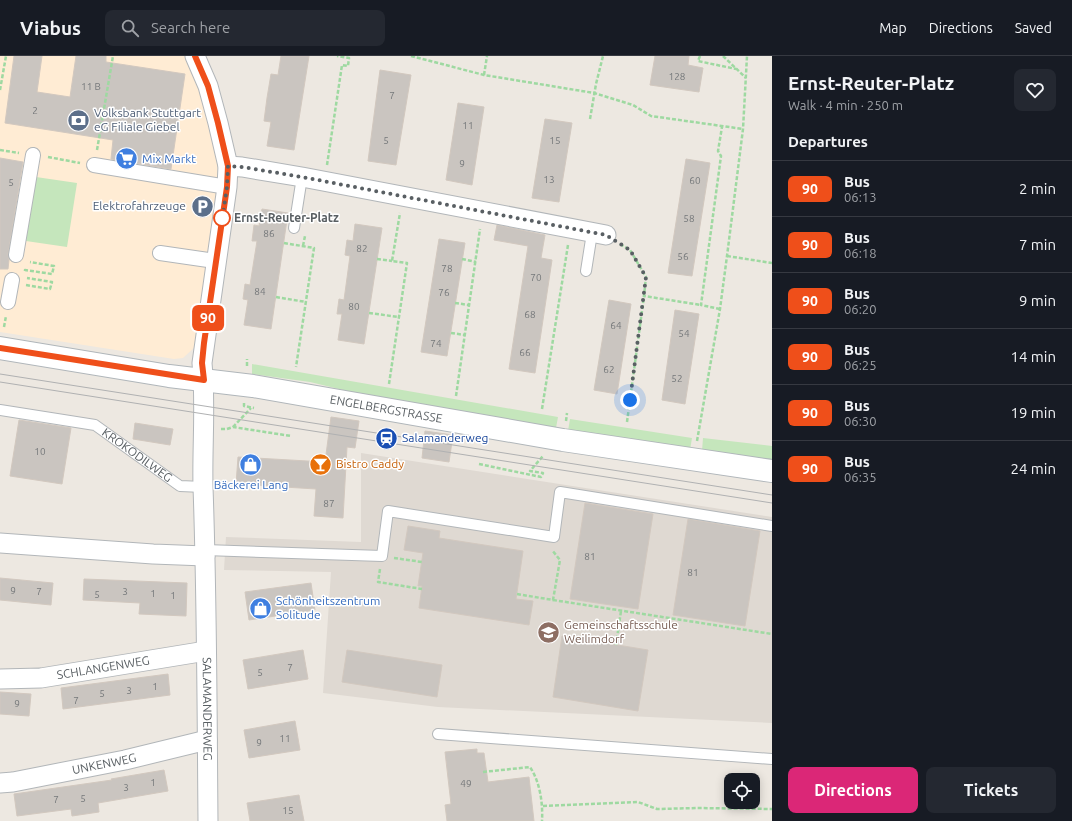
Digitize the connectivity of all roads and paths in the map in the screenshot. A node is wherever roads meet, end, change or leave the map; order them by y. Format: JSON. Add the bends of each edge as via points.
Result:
{"nodes":[{"id":1,"x":6,"y":56,"type":"edge"},
{"id":2,"x":113,"y":56,"type":"edge"},
{"id":3,"x":195,"y":56,"type":"edge"},
{"id":4,"x":337,"y":56,"type":"edge"},
{"id":5,"x":411,"y":56,"type":"edge"},
{"id":6,"x":487,"y":56,"type":"edge"},
{"id":7,"x":603,"y":56,"type":"edge"},
{"id":8,"x":700,"y":56,"type":"edge"},
{"id":9,"x":723,"y":56,"type":"edge"},
{"id":10,"x":747,"y":56,"type":"edge"},
{"id":11,"x":736,"y":69,"type":"junction"},
{"id":12,"x":484,"y":75,"type":"junction"},
{"id":13,"x":746,"y":78,"type":"junction"},
{"id":14,"x":0,"y":90,"type":"edge"},
{"id":15,"x":594,"y":93,"type":"junction"},
{"id":16,"x":590,"y":119,"type":"dead end"},
{"id":17,"x":722,"y":127,"type":"junction"},
{"id":18,"x":743,"y":129,"type":"junction"},
{"id":19,"x":33,"y":155,"type":"joint"},
{"id":20,"x":94,"y":165,"type":"junction"},
{"id":21,"x":228,"y":166,"type":"junction"},
{"id":22,"x":302,"y":177,"type":"junction"},
{"id":23,"x":324,"y":182,"type":"junction"},
{"id":24,"x":227,"y":187,"type":"junction"},
{"id":25,"x":294,"y":228,"type":"dead end"},
{"id":26,"x":397,"y":229,"type":"dead end"},
{"id":27,"x":570,"y":229,"type":"junction"},
{"id":28,"x":599,"y":234,"type":"junction"},
{"id":29,"x":284,"y":243,"type":"dead end"},
{"id":30,"x":478,"y":244,"type":"dead end"},
{"id":31,"x":160,"y":253,"type":"dead end"},
{"id":32,"x":727,"y":256,"type":"junction"},
{"id":33,"x":21,"y":258,"type":"joint"},
{"id":34,"x":377,"y":259,"type":"dead end"},
{"id":35,"x":462,"y":259,"type":"dead end"},
{"id":36,"x":392,"y":260,"type":"junction"},
{"id":37,"x":216,"y":261,"type":"junction"},
{"id":38,"x":476,"y":262,"type":"junction"},
{"id":39,"x":772,"y":263,"type":"edge"},
{"id":40,"x":586,"y":271,"type":"dead end"},
{"id":41,"x":12,"y":282,"type":"joint"},
{"id":42,"x":644,"y":296,"type":"junction"},
{"id":43,"x":276,"y":297,"type":"dead end"},
{"id":44,"x":8,"y":302,"type":"dead end"},
{"id":45,"x":306,"y":302,"type":"junction"},
{"id":46,"x":455,"y":303,"type":"dead end"},
{"id":47,"x":469,"y":305,"type":"junction"},
{"id":48,"x":701,"y":305,"type":"junction"},
{"id":49,"x":720,"y":309,"type":"junction"},
{"id":50,"x":369,"y":312,"type":"dead end"},
{"id":51,"x":399,"y":317,"type":"junction"},
{"id":52,"x":451,"y":333,"type":"dead end"},
{"id":53,"x":465,"y":335,"type":"junction"},
{"id":54,"x":0,"y":348,"type":"edge"},
{"id":55,"x":296,"y":366,"type":"dead end"},
{"id":56,"x":204,"y":380,"type":"junction"},
{"id":57,"x":389,"y":384,"type":"dead end"},
{"id":58,"x":456,"y":396,"type":"dead end"},
{"id":59,"x":251,"y":407,"type":"dead end"},
{"id":60,"x":542,"y":409,"type":"dead end"},
{"id":61,"x":0,"y":410,"type":"edge"},
{"id":62,"x":627,"y":422,"type":"dead end"},
{"id":63,"x":203,"y":427,"type":"junction"},
{"id":64,"x":233,"y":427,"type":"junction"},
{"id":65,"x":292,"y":436,"type":"dead end"},
{"id":66,"x":538,"y":453,"type":"dead end"},
{"id":67,"x":694,"y":459,"type":"junction"},
{"id":68,"x":479,"y":464,"type":"dead end"},
{"id":69,"x":772,"y":471,"type":"edge"},
{"id":70,"x":203,"y":487,"type":"junction"},
{"id":71,"x":772,"y":526,"type":"edge"},
{"id":72,"x":554,"y":537,"type":"junction"},
{"id":73,"x":0,"y":543,"type":"edge"},
{"id":74,"x":205,"y":553,"type":"junction"},
{"id":75,"x":379,"y":575,"type":"dead end"},
{"id":76,"x":422,"y":589,"type":"dead end"},
{"id":77,"x":517,"y":594,"type":"dead end"},
{"id":78,"x":553,"y":600,"type":"junction"},
{"id":79,"x":621,"y":611,"type":"junction"},
{"id":80,"x":772,"y":634,"type":"edge"},
{"id":81,"x":616,"y":645,"type":"dead end"},
{"id":82,"x":206,"y":651,"type":"junction"},
{"id":83,"x":0,"y":678,"type":"edge"},
{"id":84,"x":438,"y":734,"type":"dead end"},
{"id":85,"x":207,"y":740,"type":"junction"},
{"id":86,"x":772,"y":759,"type":"edge"},
{"id":87,"x":483,"y":772,"type":"dead end"},
{"id":88,"x":0,"y":782,"type":"edge"},
{"id":89,"x":543,"y":806,"type":"junction"},
{"id":90,"x":772,"y":809,"type":"edge"},
{"id":91,"x":208,"y":821,"type":"edge"},
{"id":92,"x":542,"y":821,"type":"edge"}],
"edges":[{"from":1,"to":14,"type":"path"},
{"from":2,"to":20,"type":"path"},
{"from":3,"to":21,"type":"street","name":"SALAMANDERWEG","via":[[208,86]]},
{"from":4,"to":23,"type":"path","via":[[349,58],[348,66],[342,66]]},
{"from":5,"to":12,"type":"path"},
{"from":6,"to":12,"type":"path"},
{"from":7,"to":15,"type":"path"},
{"from":8,"to":11,"type":"path","via":[[698,62]]},
{"from":9,"to":11,"type":"path"},
{"from":10,"to":13,"type":"path"},
{"from":11,"to":13,"type":"path"},
{"from":12,"to":15,"type":"path"},
{"from":13,"to":18,"type":"path"},
{"from":15,"to":16,"type":"path"},
{"from":15,"to":17,"type":"path","via":[[634,105],[651,116]]},
{"from":17,"to":18,"type":"path"},
{"from":17,"to":48,"type":"path","via":[[718,151],[721,156]]},
{"from":18,"to":32,"type":"path"},
{"from":19,"to":20,"type":"path"},
{"from":19,"to":33,"type":"street"},
{"from":20,"to":24,"type":"street"},
{"from":21,"to":22,"type":"street"},
{"from":21,"to":24,"type":"street","name":"SALAMANDERWEG"},
{"from":22,"to":23,"type":"street"},
{"from":22,"to":25,"type":"lane"},
{"from":23,"to":27,"type":"street"},
{"from":24,"to":37,"type":"street","name":"SALAMANDERWEG"},
{"from":26,"to":36,"type":"path"},
{"from":27,"to":28,"type":"street"},
{"from":27,"to":60,"type":"path"},
{"from":28,"to":40,"type":"lane"},
{"from":28,"to":42,"type":"path","via":[[630,250],[646,277]]},
{"from":29,"to":45,"type":"path","via":[[314,248]]},
{"from":30,"to":38,"type":"path"},
{"from":31,"to":37,"type":"street"},
{"from":32,"to":39,"type":"path"},
{"from":32,"to":49,"type":"path"},
{"from":33,"to":41,"type":"path","via":[[54,266],[52,274],[25,270],[24,277],[52,282],[50,289]]},
{"from":34,"to":36,"type":"path"},
{"from":35,"to":38,"type":"path"},
{"from":36,"to":51,"type":"path","via":[[407,263]]},
{"from":37,"to":56,"type":"street","name":"SALAMANDERWEG","via":[[202,363]]},
{"from":38,"to":47,"type":"path"},
{"from":41,"to":44,"type":"street"},
{"from":42,"to":48,"type":"path"},
{"from":42,"to":62,"type":"path"},
{"from":43,"to":45,"type":"path"},
{"from":45,"to":55,"type":"path"},
{"from":46,"to":47,"type":"path"},
{"from":47,"to":53,"type":"path"},
{"from":48,"to":49,"type":"path"},
{"from":49,"to":67,"type":"path"},
{"from":50,"to":51,"type":"path"},
{"from":51,"to":57,"type":"path"},
{"from":52,"to":53,"type":"path"},
{"from":53,"to":58,"type":"path"},
{"from":54,"to":56,"type":"main road","name":"ENGELBERGSTRASSE"},
{"from":56,"to":63,"type":"street","name":"SALAMANDERWEG"},
{"from":56,"to":67,"type":"main road","name":"ENGELBERGSTRASSE","via":[[253,386],[563,440]]},
{"from":59,"to":64,"type":"path"},
{"from":61,"to":70,"type":"lane","name":"KROKODILWEG","via":[[95,425],[180,486]]},
{"from":63,"to":64,"type":"path"},
{"from":63,"to":70,"type":"street","name":"SALAMANDERWEG"},
{"from":64,"to":65,"type":"path"},
{"from":66,"to":68,"type":"path","via":[[546,454],[530,471],[542,473],[541,477]]},
{"from":67,"to":69,"type":"main road","name":"ENGELBERGSTRASSE"},
{"from":70,"to":74,"type":"street","name":"SALAMANDERWEG"},
{"from":71,"to":72,"type":"lane","via":[[560,492]]},
{"from":72,"to":74,"type":"lane","via":[[388,511],[382,556]]},
{"from":72,"to":78,"type":"path","via":[[552,550],[560,560]]},
{"from":73,"to":74,"type":"street","via":[[153,554]]},
{"from":74,"to":82,"type":"street","name":"SALAMANDERWEG"},
{"from":75,"to":76,"type":"path","via":[[378,582]]},
{"from":77,"to":78,"type":"path"},
{"from":78,"to":79,"type":"path"},
{"from":79,"to":80,"type":"path"},
{"from":79,"to":81,"type":"path"},
{"from":82,"to":83,"type":"street","name":"SCHLANGENWEG","via":[[41,678]]},
{"from":82,"to":85,"type":"street","name":"SALAMANDERWEG"},
{"from":84,"to":86,"type":"lane"},
{"from":85,"to":88,"type":"street","name":"UNKENWEG","via":[[110,763],[14,782]]},
{"from":85,"to":91,"type":"street","name":"SALAMANDERWEG"},
{"from":87,"to":89,"type":"path","via":[[530,768],[536,776]]},
{"from":89,"to":90,"type":"path","via":[[638,802],[657,809]]},
{"from":89,"to":92,"type":"path"}]}
